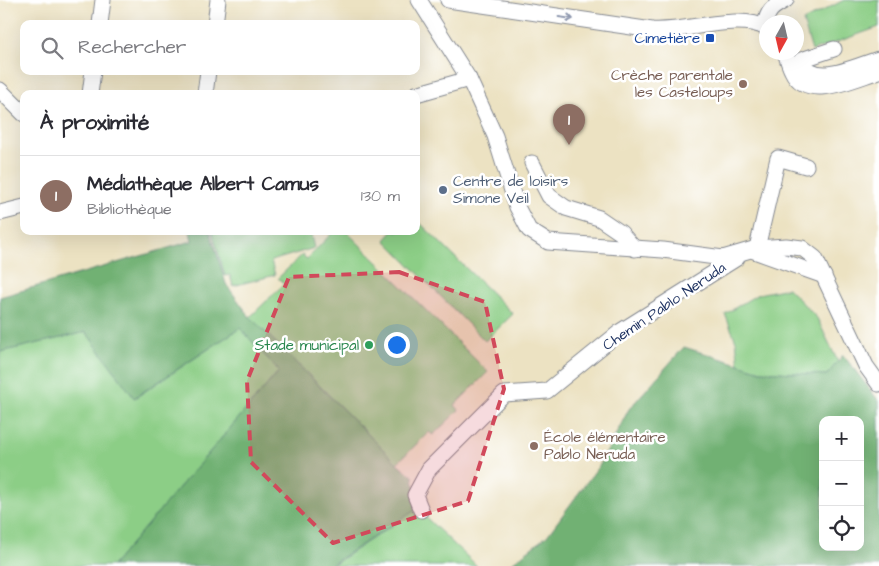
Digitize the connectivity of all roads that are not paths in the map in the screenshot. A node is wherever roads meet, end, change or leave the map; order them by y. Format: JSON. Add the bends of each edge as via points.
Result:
{"nodes":[{"id":1,"x":103,"y":0,"type":"edge"},
{"id":2,"x":218,"y":0,"type":"edge"},
{"id":3,"x":419,"y":0,"type":"edge"},
{"id":4,"x":448,"y":0,"type":"edge"},
{"id":5,"x":786,"y":0,"type":"edge"},
{"id":6,"x":484,"y":2,"type":"edge"},
{"id":7,"x":767,"y":15,"type":"edge"},
{"id":8,"x":100,"y":20,"type":"edge"},
{"id":9,"x":216,"y":20,"type":"edge"},
{"id":10,"x":759,"y":26,"type":"edge"},
{"id":11,"x":834,"y":49,"type":"dead end"},
{"id":12,"x":879,"y":58,"type":"edge"},
{"id":13,"x":789,"y":60,"type":"edge"},
{"id":14,"x":879,"y":70,"type":"edge"},
{"id":15,"x":92,"y":75,"type":"edge"},
{"id":16,"x":207,"y":75,"type":"edge"},
{"id":17,"x":469,"y":79,"type":"junction"},
{"id":18,"x":0,"y":90,"type":"edge"},
{"id":19,"x":91,"y":90,"type":"edge"},
{"id":20,"x":206,"y":90,"type":"edge"},
{"id":21,"x":420,"y":93,"type":"edge"},
{"id":22,"x":20,"y":110,"type":"edge"},
{"id":23,"x":532,"y":163,"type":"dead end"},
{"id":24,"x":806,"y":166,"type":"dead end"},
{"id":25,"x":20,"y":208,"type":"edge"},
{"id":26,"x":0,"y":213,"type":"edge"},
{"id":27,"x":635,"y":249,"type":"junction"},
{"id":28,"x":751,"y":250,"type":"junction"},
{"id":29,"x":879,"y":384,"type":"edge"},
{"id":30,"x":421,"y":510,"type":"dead end"}],
"edges":[{"from":1,"to":8,"type":"street"},
{"from":2,"to":9,"type":"street"},
{"from":3,"to":17,"type":"street"},
{"from":4,"to":6,"type":"street"},
{"from":5,"to":7,"type":"street","via":[[774,6]]},
{"from":6,"to":10,"type":"street","one_way":true,"via":[[659,31],[741,22]]},
{"from":11,"to":12,"type":"street","via":[[801,60],[804,67],[824,75]]},
{"from":13,"to":14,"type":"street","via":[[796,77],[814,87],[826,87]]},
{"from":15,"to":19,"type":"street"},
{"from":16,"to":20,"type":"street"},
{"from":17,"to":21,"type":"street"},
{"from":17,"to":27,"type":"street","via":[[495,136],[517,207],[529,230],[548,242]]},
{"from":18,"to":22,"type":"street"},
{"from":23,"to":27,"type":"street","via":[[549,196],[566,208],[599,218],[621,233]]},
{"from":24,"to":28,"type":"street","via":[[778,158]]},
{"from":25,"to":26,"type":"street"},
{"from":27,"to":28,"type":"street","via":[[723,258]]},
{"from":28,"to":29,"type":"street","via":[[786,246],[802,248],[815,258],[866,366]]},
{"from":28,"to":30,"type":"street","name":"Chemin Pablo Neruda","via":[[621,331],[547,391],[504,394],[429,468],[415,495]]}]}
